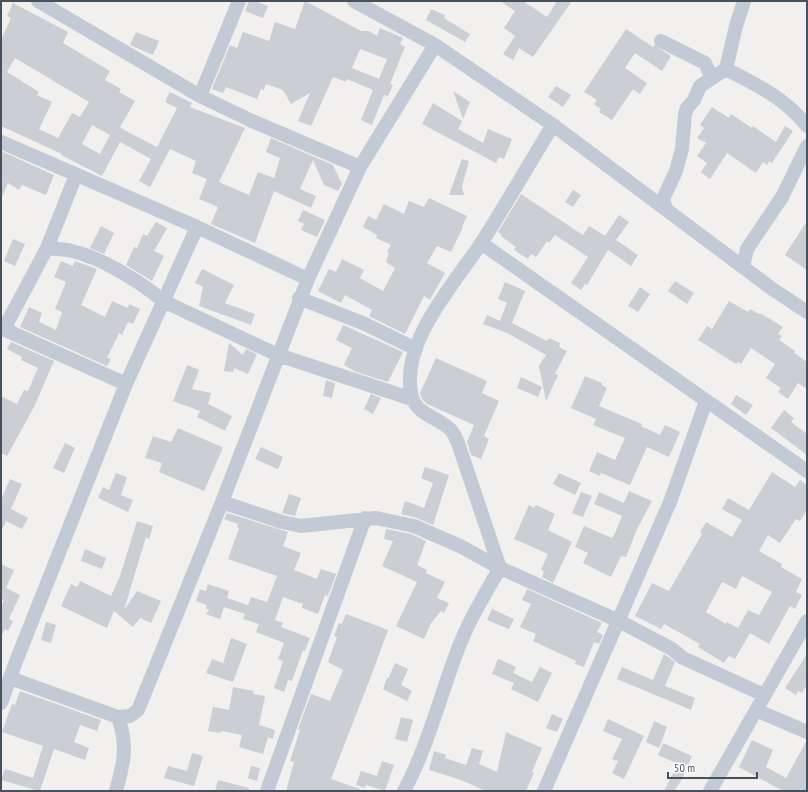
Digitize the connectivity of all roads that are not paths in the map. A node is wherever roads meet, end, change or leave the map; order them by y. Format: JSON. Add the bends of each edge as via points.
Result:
{"nodes":[{"id":1,"x":38,"y":1,"type":"edge"},
{"id":2,"x":239,"y":1,"type":"edge"},
{"id":3,"x":354,"y":1,"type":"edge"},
{"id":4,"x":744,"y":1,"type":"edge"},
{"id":5,"x":661,"y":41,"type":"dead end"},
{"id":6,"x":435,"y":45,"type":"junction"},
{"id":7,"x":726,"y":69,"type":"junction"},
{"id":8,"x":710,"y":79,"type":"junction"},
{"id":9,"x":200,"y":96,"type":"junction"},
{"id":10,"x":553,"y":126,"type":"junction"},
{"id":11,"x":807,"y":126,"type":"edge"},
{"id":12,"x":1,"y":142,"type":"edge"},
{"id":13,"x":806,"y":150,"type":"edge"},
{"id":14,"x":360,"y":167,"type":"junction"},
{"id":15,"x":76,"y":175,"type":"junction"},
{"id":16,"x":666,"y":209,"type":"junction"},
{"id":17,"x":197,"y":227,"type":"junction"},
{"id":18,"x":481,"y":243,"type":"junction"},
{"id":19,"x":47,"y":248,"type":"junction"},
{"id":20,"x":743,"y":266,"type":"junction"},
{"id":21,"x":308,"y":279,"type":"junction"},
{"id":22,"x":299,"y":298,"type":"junction"},
{"id":23,"x":163,"y":301,"type":"junction"},
{"id":24,"x":807,"y":312,"type":"edge"},
{"id":25,"x":2,"y":328,"type":"edge"},
{"id":26,"x":416,"y":349,"type":"junction"},
{"id":27,"x":278,"y":355,"type":"junction"},
{"id":28,"x":126,"y":384,"type":"junction"},
{"id":29,"x":412,"y":399,"type":"junction"},
{"id":30,"x":706,"y":401,"type":"junction"},
{"id":31,"x":807,"y":471,"type":"edge"},
{"id":32,"x":222,"y":502,"type":"junction"},
{"id":33,"x":365,"y":518,"type":"junction"},
{"id":34,"x":500,"y":568,"type":"junction"},
{"id":35,"x":619,"y":621,"type":"junction"},
{"id":36,"x":807,"y":621,"type":"edge"},
{"id":37,"x":10,"y":678,"type":"junction"},
{"id":38,"x":764,"y":695,"type":"junction"},
{"id":39,"x":1,"y":703,"type":"edge"},
{"id":40,"x":756,"y":710,"type":"junction"},
{"id":41,"x":118,"y":717,"type":"junction"},
{"id":42,"x":807,"y":732,"type":"edge"},
{"id":43,"x":116,"y":791,"type":"edge"},
{"id":44,"x":267,"y":791,"type":"edge"},
{"id":45,"x":404,"y":791,"type":"edge"},
{"id":46,"x":544,"y":791,"type":"edge"},
{"id":47,"x":710,"y":791,"type":"edge"}],
"edges":[{"from":1,"to":9,"type":"street"},
{"from":2,"to":9,"type":"street"},
{"from":3,"to":6,"type":"street"},
{"from":4,"to":7,"type":"street"},
{"from":5,"to":8,"type":"street","via":[[705,63]]},
{"from":6,"to":10,"type":"street"},
{"from":6,"to":14,"type":"street"},
{"from":7,"to":8,"type":"street"},
{"from":7,"to":11,"type":"street","via":[[776,95],[794,109]]},
{"from":8,"to":16,"type":"street","via":[[700,86],[685,114],[682,149],[676,171],[662,199]]},
{"from":9,"to":14,"type":"street"},
{"from":10,"to":16,"type":"street"},
{"from":10,"to":18,"type":"street"},
{"from":12,"to":15,"type":"street"},
{"from":13,"to":20,"type":"street","via":[[782,197],[747,249]]},
{"from":14,"to":21,"type":"street"},
{"from":15,"to":17,"type":"street"},
{"from":15,"to":19,"type":"street"},
{"from":16,"to":20,"type":"street"},
{"from":17,"to":21,"type":"street"},
{"from":17,"to":23,"type":"street"},
{"from":18,"to":26,"type":"street","via":[[453,280],[427,322]]},
{"from":18,"to":30,"type":"street"},
{"from":19,"to":23,"type":"street","via":[[72,251],[92,258],[147,287]]},
{"from":19,"to":25,"type":"street"},
{"from":20,"to":24,"type":"street"},
{"from":21,"to":22,"type":"street"},
{"from":22,"to":26,"type":"street","via":[[365,324]]},
{"from":22,"to":27,"type":"street"},
{"from":23,"to":27,"type":"street"},
{"from":23,"to":28,"type":"street"},
{"from":25,"to":28,"type":"street"},
{"from":26,"to":29,"type":"street","via":[[409,381]]},
{"from":27,"to":29,"type":"street"},
{"from":27,"to":32,"type":"street"},
{"from":28,"to":37,"type":"street"},
{"from":29,"to":34,"type":"street","via":[[420,410],[451,430],[458,443]]},
{"from":30,"to":31,"type":"street"},
{"from":30,"to":35,"type":"street","via":[[670,502]]},
{"from":32,"to":33,"type":"street","via":[[301,526]]},
{"from":32,"to":41,"type":"street","via":[[138,710],[130,716]]},
{"from":33,"to":34,"type":"street","via":[[388,519],[414,526],[460,546]]},
{"from":33,"to":44,"type":"street"},
{"from":34,"to":35,"type":"street"},
{"from":34,"to":45,"type":"street","via":[[459,648],[432,724]]},
{"from":35,"to":38,"type":"street","via":[[672,649],[683,658]]},
{"from":35,"to":46,"type":"street"},
{"from":36,"to":38,"type":"street"},
{"from":37,"to":39,"type":"street"},
{"from":37,"to":41,"type":"street"},
{"from":38,"to":40,"type":"street"},
{"from":40,"to":42,"type":"street"},
{"from":40,"to":47,"type":"street"},
{"from":41,"to":43,"type":"street","via":[[124,735],[124,763]]}]}
